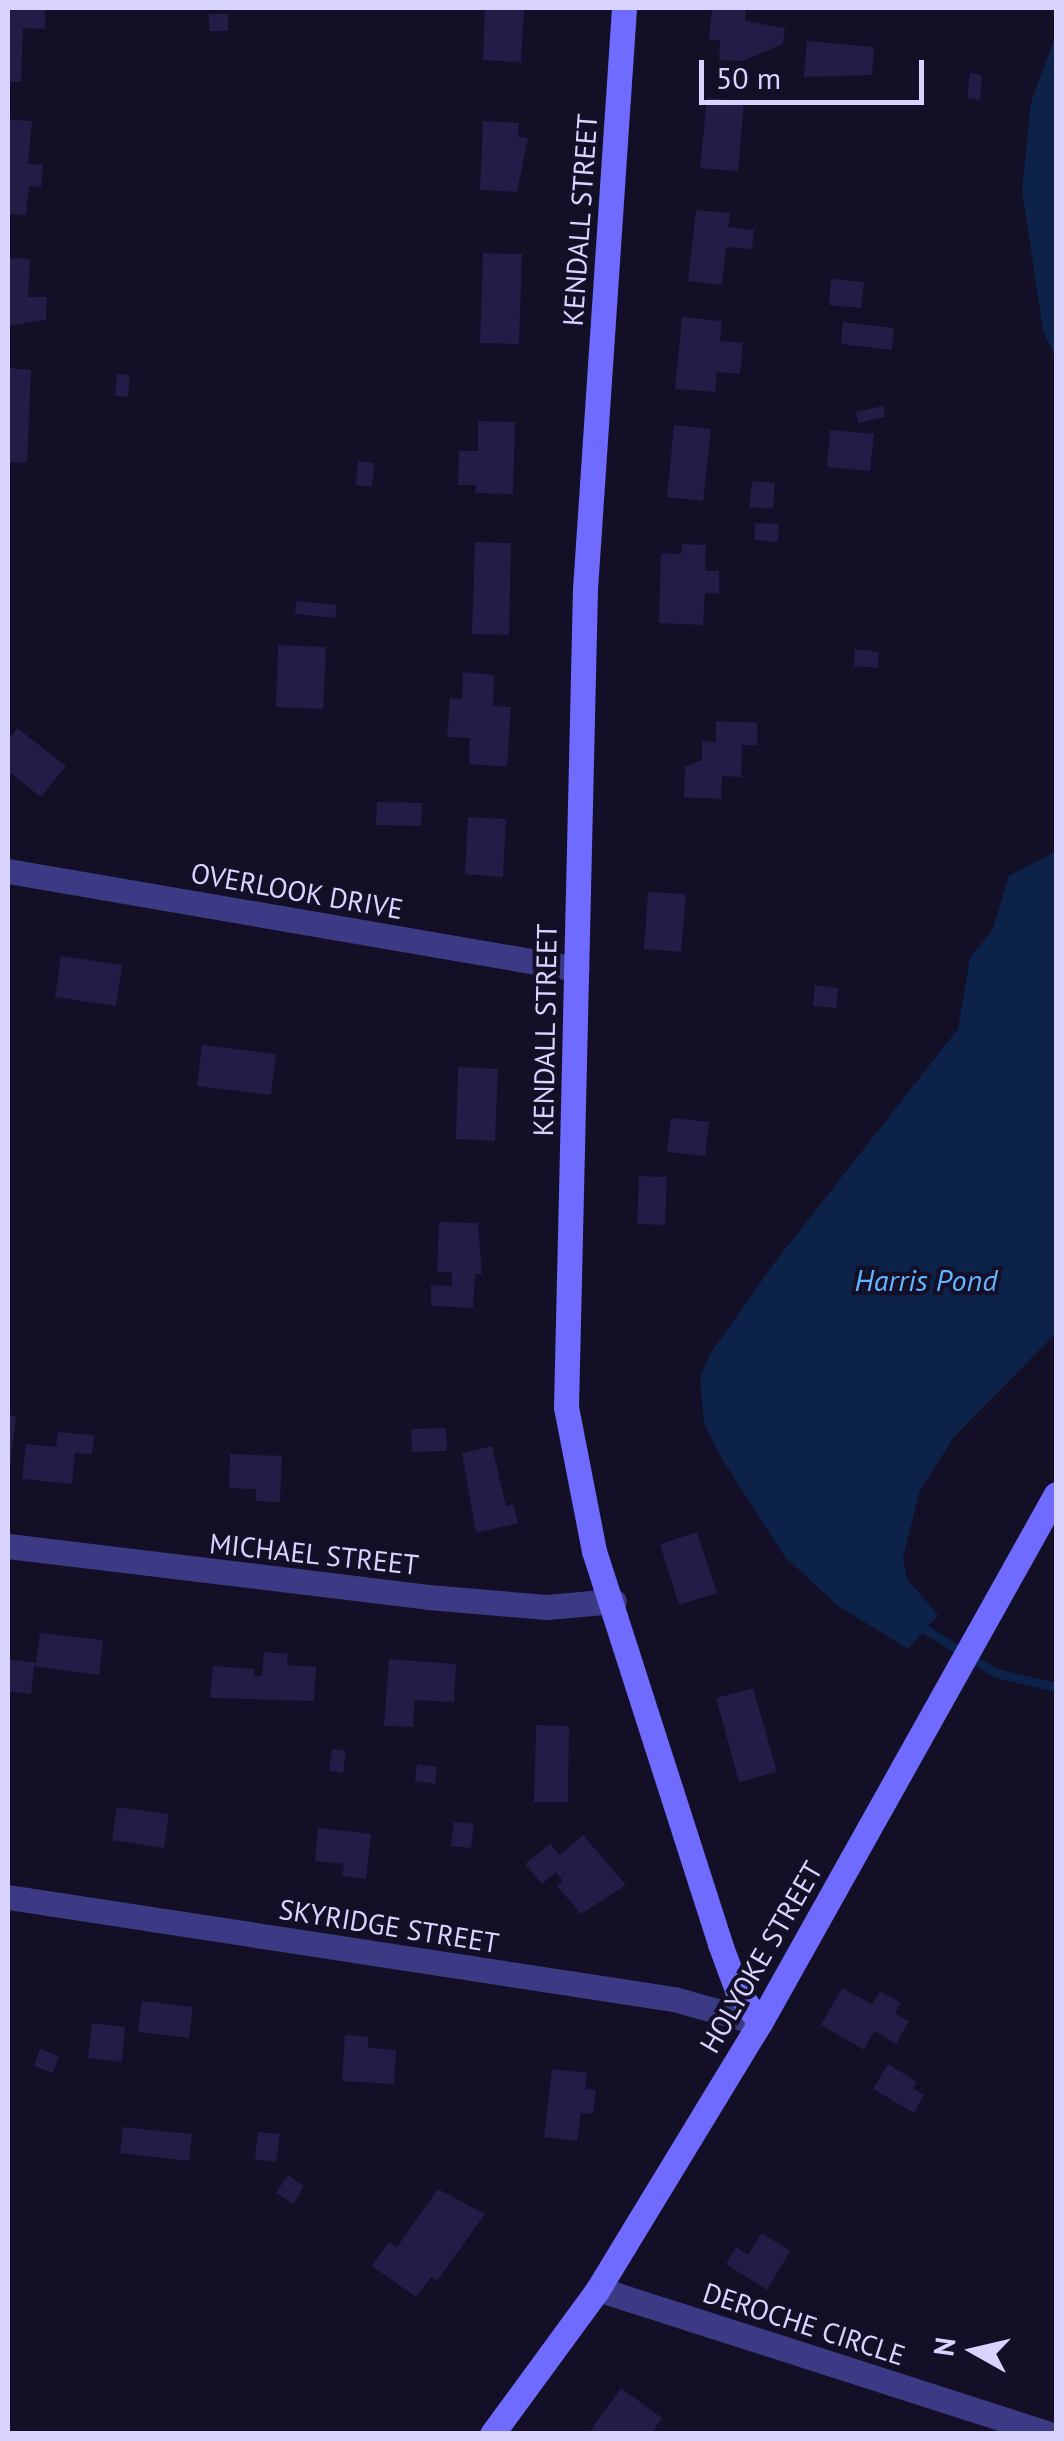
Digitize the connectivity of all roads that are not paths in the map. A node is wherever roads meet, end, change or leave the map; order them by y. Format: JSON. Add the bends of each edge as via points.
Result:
{"nodes":[{"id":1,"x":624,"y":8,"type":"edge"},
{"id":2,"x":8,"y":871,"type":"edge"},
{"id":3,"x":577,"y":969,"type":"junction"},
{"id":4,"x":1056,"y":1494,"type":"edge"},
{"id":5,"x":8,"y":1546,"type":"edge"},
{"id":6,"x":614,"y":1601,"type":"junction"},
{"id":7,"x":8,"y":1897,"type":"edge"},
{"id":8,"x":760,"y":2023,"type":"junction"},
{"id":9,"x":598,"y":2289,"type":"junction"},
{"id":10,"x":492,"y":2434,"type":"edge"},
{"id":11,"x":1049,"y":2434,"type":"edge"}],
"edges":[{"from":1,"to":3,"type":"street","name":"KENDALL STREET","via":[[585,589]]},
{"from":2,"to":3,"type":"street","name":"OVERLOOK DRIVE"},
{"from":3,"to":6,"type":"street","name":"KENDALL STREET","via":[[566,1406],[594,1552]]},
{"from":4,"to":8,"type":"street","name":"HOLYOKE STREET"},
{"from":5,"to":6,"type":"street","name":"MICHAEL STREET","via":[[428,1597],[548,1607]]},
{"from":6,"to":8,"type":"street","name":"KENDALL STREET","via":[[720,1944],[737,1990]]},
{"from":7,"to":8,"type":"street","name":"SKYRIDGE STREET","via":[[674,2000]]},
{"from":8,"to":9,"type":"street","name":"HOLYOKE STREET"},
{"from":9,"to":10,"type":"street","name":"HOLYOKE STREET"},
{"from":9,"to":11,"type":"street","name":"DEROCHE CIRCLE"}]}
